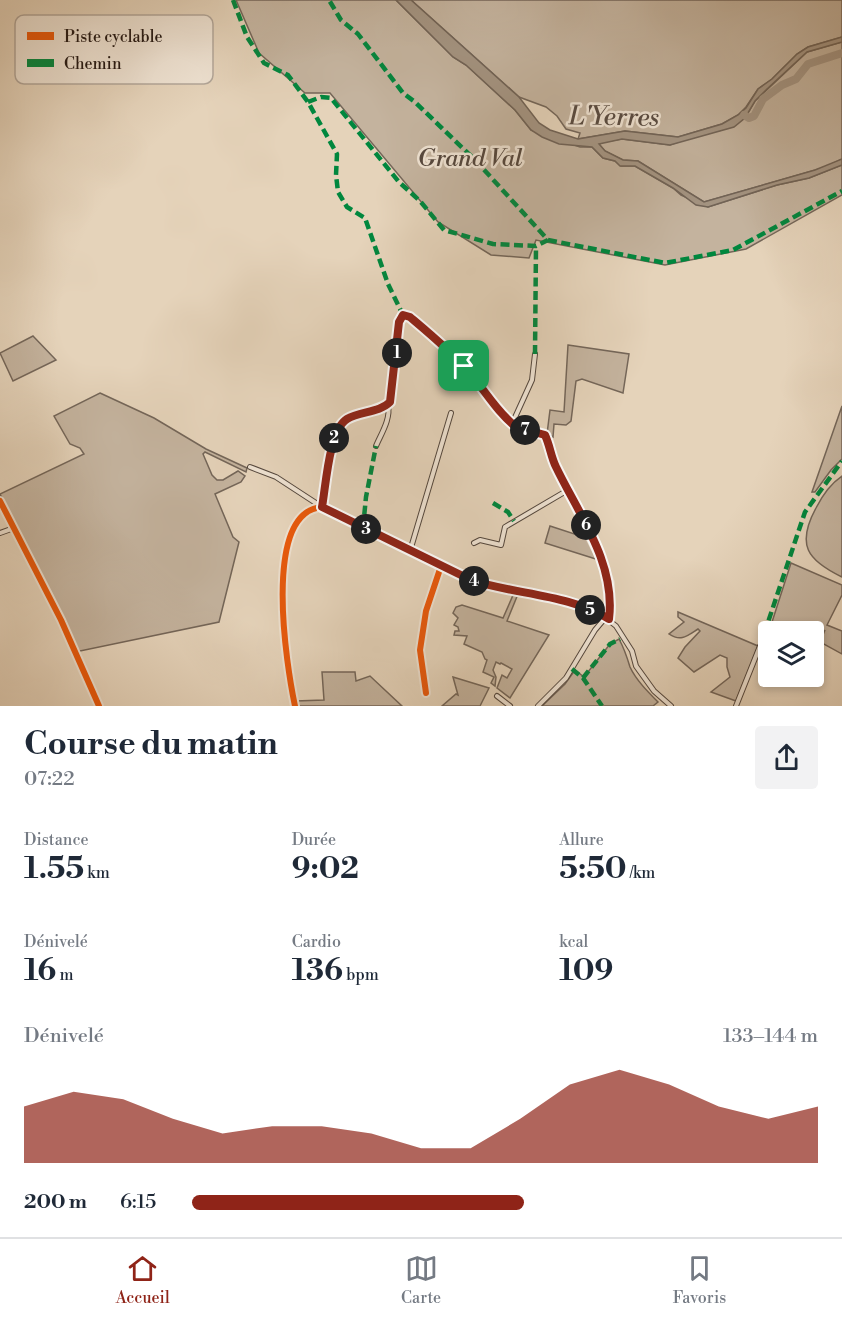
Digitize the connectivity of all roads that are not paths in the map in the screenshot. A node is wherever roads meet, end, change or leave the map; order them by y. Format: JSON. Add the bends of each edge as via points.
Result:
{"nodes":[{"id":1,"x":535,"y":354,"type":"dead end"},
{"id":2,"x":388,"y":405,"type":"junction"},
{"id":3,"x":451,"y":413,"type":"dead end"},
{"id":4,"x":512,"y":424,"type":"junction"},
{"id":5,"x":376,"y":446,"type":"dead end"},
{"id":6,"x":250,"y":466,"type":"dead end"},
{"id":7,"x":568,"y":490,"type":"junction"},
{"id":8,"x":0,"y":501,"type":"edge"},
{"id":9,"x":322,"y":507,"type":"junction"},
{"id":10,"x":14,"y":528,"type":"junction"},
{"id":11,"x":0,"y":533,"type":"edge"},
{"id":12,"x":474,"y":543,"type":"dead end"},
{"id":13,"x":410,"y":551,"type":"junction"},
{"id":14,"x":441,"y":566,"type":"junction"},
{"id":15,"x":608,"y":618,"type":"junction"},
{"id":16,"x":758,"y":651,"type":"edge"},
{"id":17,"x":426,"y":693,"type":"dead end"},
{"id":18,"x":497,"y":696,"type":"dead end"},
{"id":19,"x":99,"y":706,"type":"edge"},
{"id":20,"x":296,"y":706,"type":"edge"},
{"id":21,"x":510,"y":706,"type":"edge"},
{"id":22,"x":538,"y":706,"type":"edge"},
{"id":23,"x":671,"y":706,"type":"edge"},
{"id":24,"x":736,"y":706,"type":"edge"}],
"edges":[{"from":1,"to":4,"type":"street","via":[[532,380]]},
{"from":2,"to":4,"type":"street","via":[[403,315],[410,317],[469,372]]},
{"from":2,"to":5,"type":"street","via":[[387,421]]},
{"from":2,"to":9,"type":"street","via":[[346,420],[336,431]]},
{"from":3,"to":13,"type":"street"},
{"from":4,"to":7,"type":"street","via":[[545,435]]},
{"from":6,"to":9,"type":"street","via":[[276,477]]},
{"from":7,"to":12,"type":"street","via":[[506,527],[501,545],[480,540]]},
{"from":7,"to":15,"type":"street","via":[[610,583]]},
{"from":8,"to":10,"type":"street"},
{"from":9,"to":13,"type":"street"},
{"from":9,"to":20,"type":"street","via":[[307,511],[297,523],[283,575],[286,650]]},
{"from":10,"to":11,"type":"street"},
{"from":10,"to":19,"type":"street","via":[[64,625]]},
{"from":13,"to":14,"type":"street"},
{"from":14,"to":15,"type":"street","via":[[491,587],[558,599]]},
{"from":14,"to":17,"type":"street","via":[[426,611],[420,650]]},
{"from":15,"to":22,"type":"street","via":[[595,630],[566,678]]},
{"from":15,"to":23,"type":"street","via":[[627,642],[636,666],[658,696]]},
{"from":16,"to":24,"type":"street"},
{"from":18,"to":21,"type":"street"}]}
